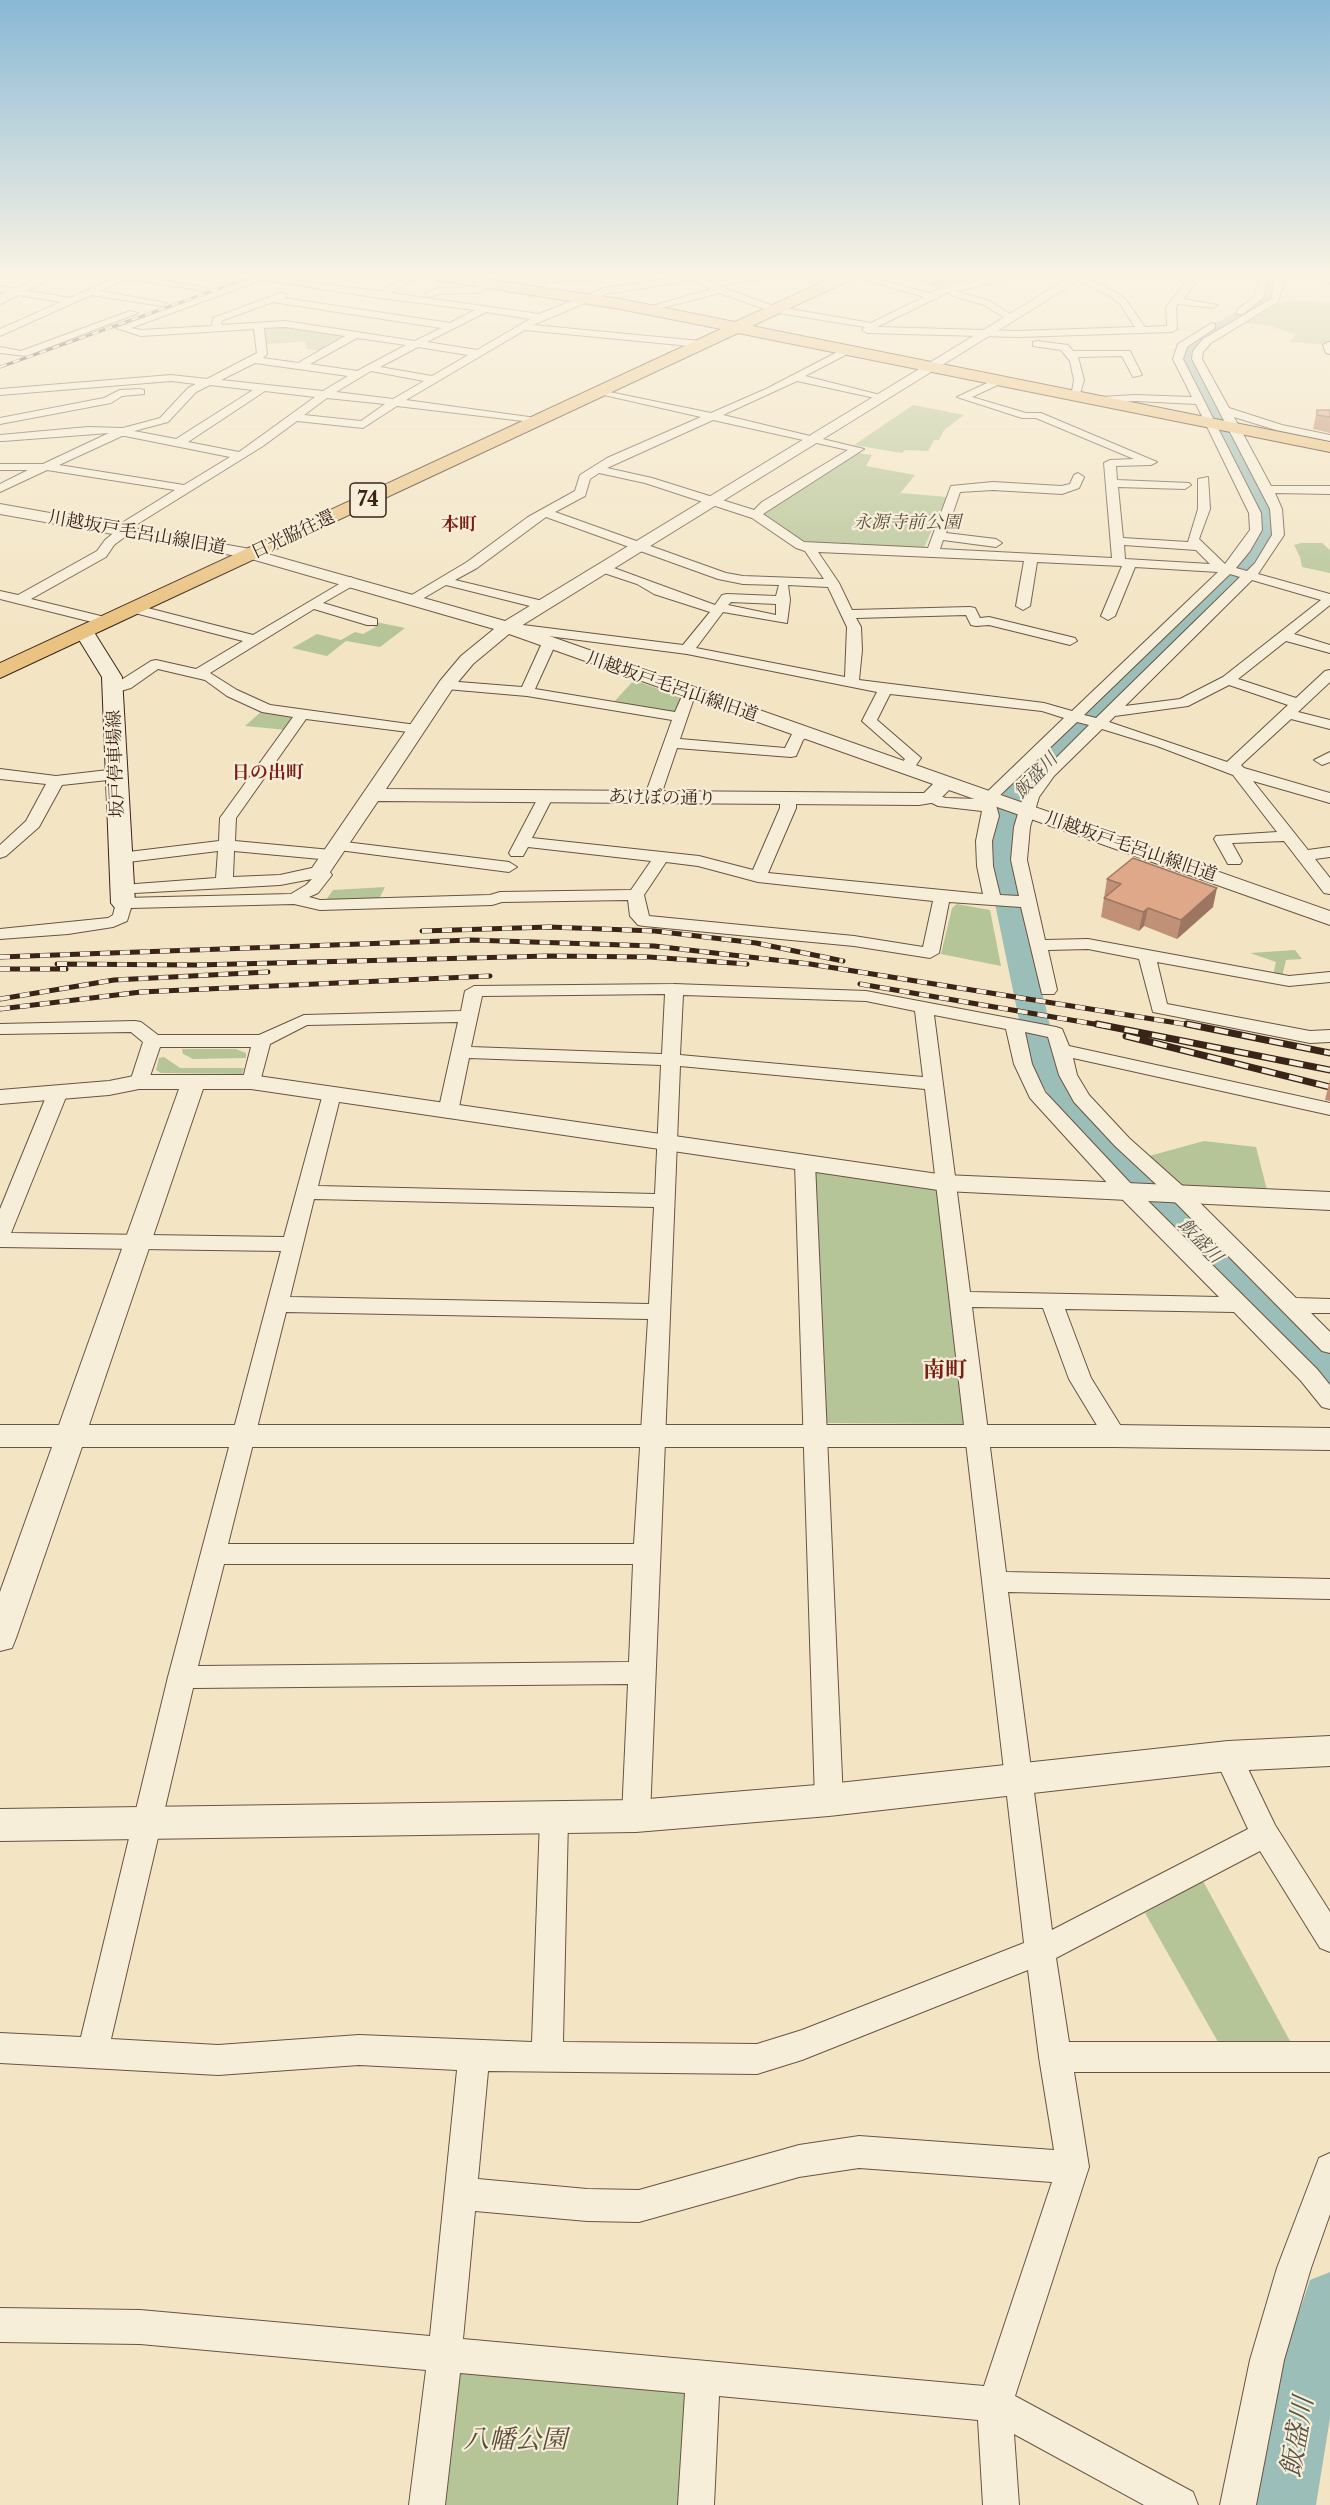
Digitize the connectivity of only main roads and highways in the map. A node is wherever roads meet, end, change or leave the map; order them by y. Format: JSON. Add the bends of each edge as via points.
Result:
{"nodes":[{"id":1,"x":595,"y":393,"type":"edge"},
{"id":2,"x":1064,"y":393,"type":"edge"},
{"id":3,"x":1330,"y":447,"type":"edge"},
{"id":4,"x":85,"y":633,"type":"junction"},
{"id":5,"x":0,"y":671,"type":"edge"},
{"id":6,"x":123,"y":896,"type":"road end"}],
"edges":[{"from":1,"to":4,"type":"main road","name":"日光脇往還","number":"74"},
{"from":2,"to":3,"type":"main road"},
{"from":4,"to":5,"type":"main road","name":"日光脇往還","number":"74"},
{"from":4,"to":6,"type":"main road","name":"坂戸停車場線","via":[[108,666],[114,689]]}]}
